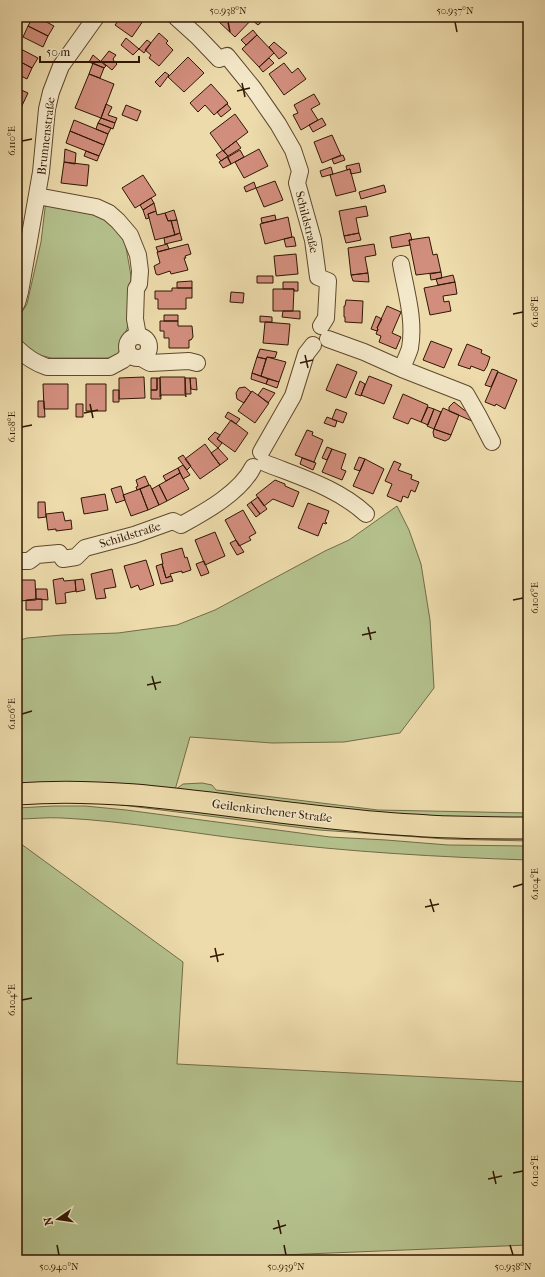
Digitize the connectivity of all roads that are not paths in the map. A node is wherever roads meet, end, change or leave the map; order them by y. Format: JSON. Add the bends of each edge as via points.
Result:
{"nodes":[{"id":1,"x":96,"y":17,"type":"edge"},
{"id":2,"x":176,"y":17,"type":"edge"},
{"id":3,"x":37,"y":196,"type":"junction"},
{"id":4,"x":401,"y":264,"type":"dead end"},
{"id":5,"x":17,"y":303,"type":"edge"},
{"id":6,"x":324,"y":332,"type":"junction"},
{"id":7,"x":17,"y":348,"type":"edge"},
{"id":8,"x":135,"y":356,"type":"junction"},
{"id":9,"x":197,"y":363,"type":"dead end"},
{"id":10,"x":402,"y":369,"type":"junction"},
{"id":11,"x":492,"y":442,"type":"dead end"},
{"id":12,"x":260,"y":461,"type":"junction"},
{"id":13,"x":366,"y":514,"type":"dead end"},
{"id":14,"x":17,"y":561,"type":"edge"},
{"id":15,"x":17,"y":794,"type":"edge"},
{"id":16,"x":528,"y":828,"type":"edge"}],
"edges":[{"from":1,"to":3,"type":"street","name":"Brunnenstraße","via":[[62,65],[51,92]]},
{"from":2,"to":6,"type":"street","name":"Schildstraße","via":[[219,59],[227,56],[253,88],[293,150],[300,171],[297,184],[314,240],[318,277],[328,281]]},
{"from":3,"to":5,"type":"street","name":"Brunnenstraße"},
{"from":3,"to":8,"type":"street","via":[[96,207],[109,213],[130,235],[138,255],[140,271],[136,289],[135,319],[138,336],[133,337],[126,347]]},
{"from":4,"to":10,"type":"street","via":[[412,330],[409,350]]},
{"from":6,"to":10,"type":"street"},
{"from":6,"to":12,"type":"street","name":"Schildstraße","via":[[326,343],[322,346],[313,345],[306,354],[293,396]]},
{"from":7,"to":8,"type":"street","via":[[33,361],[47,367],[110,367]]},
{"from":8,"to":9,"type":"street","via":[[150,363]]},
{"from":10,"to":11,"type":"street","via":[[466,394]]},
{"from":12,"to":13,"type":"street","via":[[336,492]]},
{"from":12,"to":14,"type":"street","name":"Schildstraße","via":[[249,476],[216,505],[181,524],[173,521],[85,548],[76,557],[63,559],[59,553],[38,555],[29,562]]},
{"from":15,"to":16,"type":"main road","name":"Geilenkirchener Straße","via":[[136,794],[412,825]]}]}
